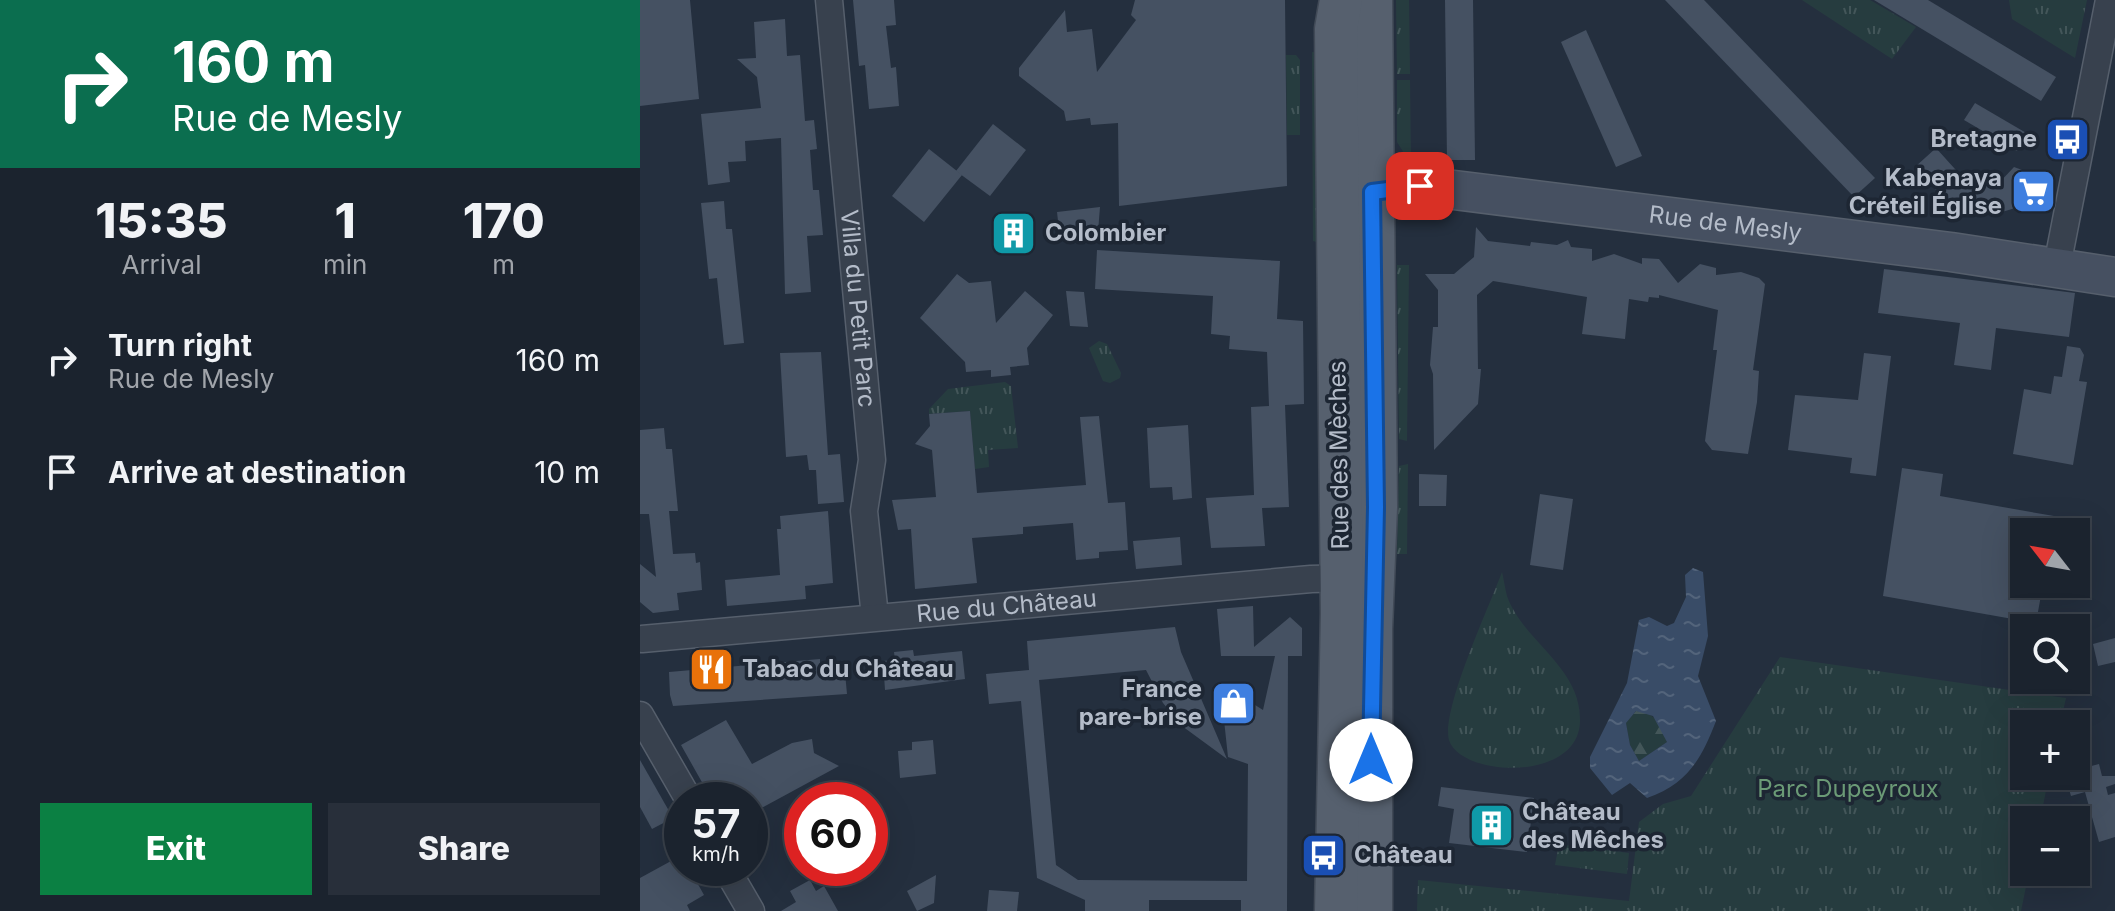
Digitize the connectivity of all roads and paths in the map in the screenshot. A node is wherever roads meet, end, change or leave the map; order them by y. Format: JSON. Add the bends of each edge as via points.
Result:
{"nodes":[{"id":1,"x":829,"y":0,"type":"edge"},
{"id":2,"x":1341,"y":0,"type":"edge"},
{"id":3,"x":1371,"y":0,"type":"edge"},
{"id":4,"x":2109,"y":0,"type":"edge"},
{"id":5,"x":1355,"y":194,"type":"junction"},
{"id":6,"x":2057,"y":266,"type":"junction"},
{"id":7,"x":2115,"y":277,"type":"edge"},
{"id":8,"x":1357,"y":578,"type":"junction"},
{"id":9,"x":875,"y":617,"type":"junction"},
{"id":10,"x":641,"y":642,"type":"edge"},
{"id":11,"x":640,"y":715,"type":"edge"},
{"id":12,"x":679,"y":782,"type":"edge"},
{"id":13,"x":736,"y":886,"type":"edge"},
{"id":14,"x":751,"y":911,"type":"edge"},
{"id":15,"x":1336,"y":911,"type":"edge"},
{"id":16,"x":1371,"y":911,"type":"edge"}],
"edges":[{"from":1,"to":9,"type":"street","name":"Villa du Petit Parc","via":[[872,460],[864,511]]},
{"from":2,"to":5,"type":"main road","name":"Rue des Mèches","via":[[1336,29]]},
{"from":3,"to":5,"type":"main road","name":"Rue des Mèches"},
{"from":4,"to":6,"type":"street"},
{"from":5,"to":6,"type":"street","name":"Rue de Mesly","via":[[1430,187]]},
{"from":5,"to":8,"type":"main road","name":"Rue des Mèches","via":[[1376,507]]},
{"from":6,"to":7,"type":"street","name":"Rue de Mesly"},
{"from":8,"to":9,"type":"street","name":"Rue du Château"},
{"from":8,"to":15,"type":"main road","name":"Rue des Mèches"},
{"from":8,"to":16,"type":"main road","name":"Rue des Mèches"},
{"from":9,"to":10,"type":"street","name":"Rue du Château"},
{"from":11,"to":12,"type":"street"},
{"from":13,"to":14,"type":"street"}]}
